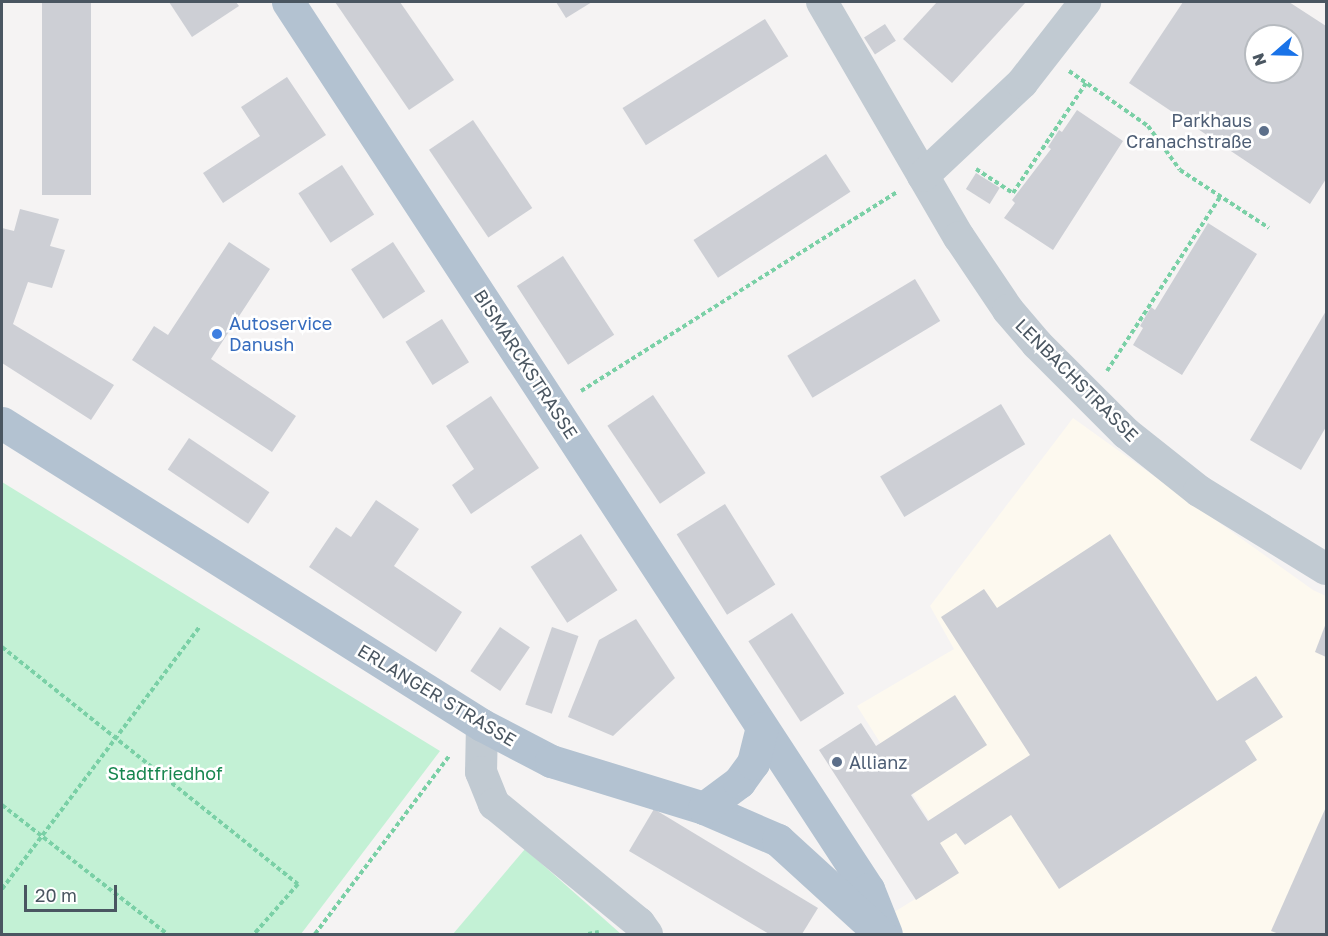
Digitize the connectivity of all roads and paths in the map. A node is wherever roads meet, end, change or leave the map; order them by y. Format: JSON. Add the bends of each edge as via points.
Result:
{"nodes":[{"id":1,"x":288,"y":2,"type":"edge"},
{"id":2,"x":822,"y":2,"type":"edge"},
{"id":3,"x":1085,"y":2,"type":"edge"},
{"id":4,"x":1044,"y":54,"type":"junction"},
{"id":5,"x":1086,"y":83,"type":"junction"},
{"id":6,"x":950,"y":151,"type":"junction"},
{"id":7,"x":923,"y":176,"type":"junction"},
{"id":8,"x":1220,"y":196,"type":"junction"},
{"id":9,"x":1269,"y":228,"type":"dead end"},
{"id":10,"x":1090,"y":397,"type":"junction"},
{"id":11,"x":555,"y":408,"type":"junction"},
{"id":12,"x":2,"y":423,"type":"edge"},
{"id":13,"x":1326,"y":569,"type":"edge"},
{"id":14,"x":200,"y":626,"type":"dead end"},
{"id":15,"x":2,"y":647,"type":"edge"},
{"id":16,"x":483,"y":725,"type":"junction"},
{"id":17,"x":762,"y":729,"type":"junction"},
{"id":18,"x":118,"y":736,"type":"junction"},
{"id":19,"x":2,"y":805,"type":"edge"},
{"id":20,"x":704,"y":808,"type":"junction"},
{"id":21,"x":42,"y":837,"type":"junction"},
{"id":22,"x":2,"y":890,"type":"edge"},
{"id":23,"x":167,"y":934,"type":"edge"},
{"id":24,"x":254,"y":934,"type":"edge"},
{"id":25,"x":315,"y":934,"type":"edge"},
{"id":26,"x":646,"y":934,"type":"edge"},
{"id":27,"x":881,"y":934,"type":"edge"},
{"id":28,"x":886,"y":934,"type":"edge"}],
"edges":[{"from":1,"to":11,"type":"main road","name":"BISMARCKSTRASSE"},
{"from":2,"to":7,"type":"street","name":"LENBACHSTRASSE"},
{"from":3,"to":4,"type":"street"},
{"from":4,"to":5,"type":"path"},
{"from":4,"to":6,"type":"street","via":[[1022,83]]},
{"from":5,"to":6,"type":"path","via":[[1013,193]]},
{"from":5,"to":8,"type":"path","via":[[1148,126],[1180,170]]},
{"from":6,"to":7,"type":"street"},
{"from":7,"to":10,"type":"street","name":"LENBACHSTRASSE","via":[[1008,310]]},
{"from":7,"to":11,"type":"path"},
{"from":8,"to":9,"type":"path"},
{"from":8,"to":10,"type":"path"},
{"from":10,"to":13,"type":"street","name":"LENBACHSTRASSE","via":[[1126,433],[1199,491]]},
{"from":11,"to":17,"type":"main road","name":"BISMARCKSTRASSE"},
{"from":12,"to":16,"type":"main road","name":"ERLANGER STRASSE"},
{"from":14,"to":18,"type":"path"},
{"from":15,"to":18,"type":"path"},
{"from":16,"to":20,"type":"main road","name":"ERLANGER STRASSE","via":[[551,761]]},
{"from":16,"to":25,"type":"path","via":[[449,756]]},
{"from":16,"to":26,"type":"street","via":[[481,772],[494,804],[639,923]]},
{"from":17,"to":20,"type":"main road","via":[[753,763],[732,789]]},
{"from":17,"to":28,"type":"main road","name":"BISMARCKSTRASSE","via":[[868,889]]},
{"from":18,"to":21,"type":"path"},
{"from":18,"to":24,"type":"path","via":[[298,884]]},
{"from":19,"to":21,"type":"path"},
{"from":20,"to":27,"type":"main road","name":"ERLANGER STRASSE","via":[[778,840]]},
{"from":21,"to":22,"type":"path"},
{"from":21,"to":23,"type":"path"}]}
